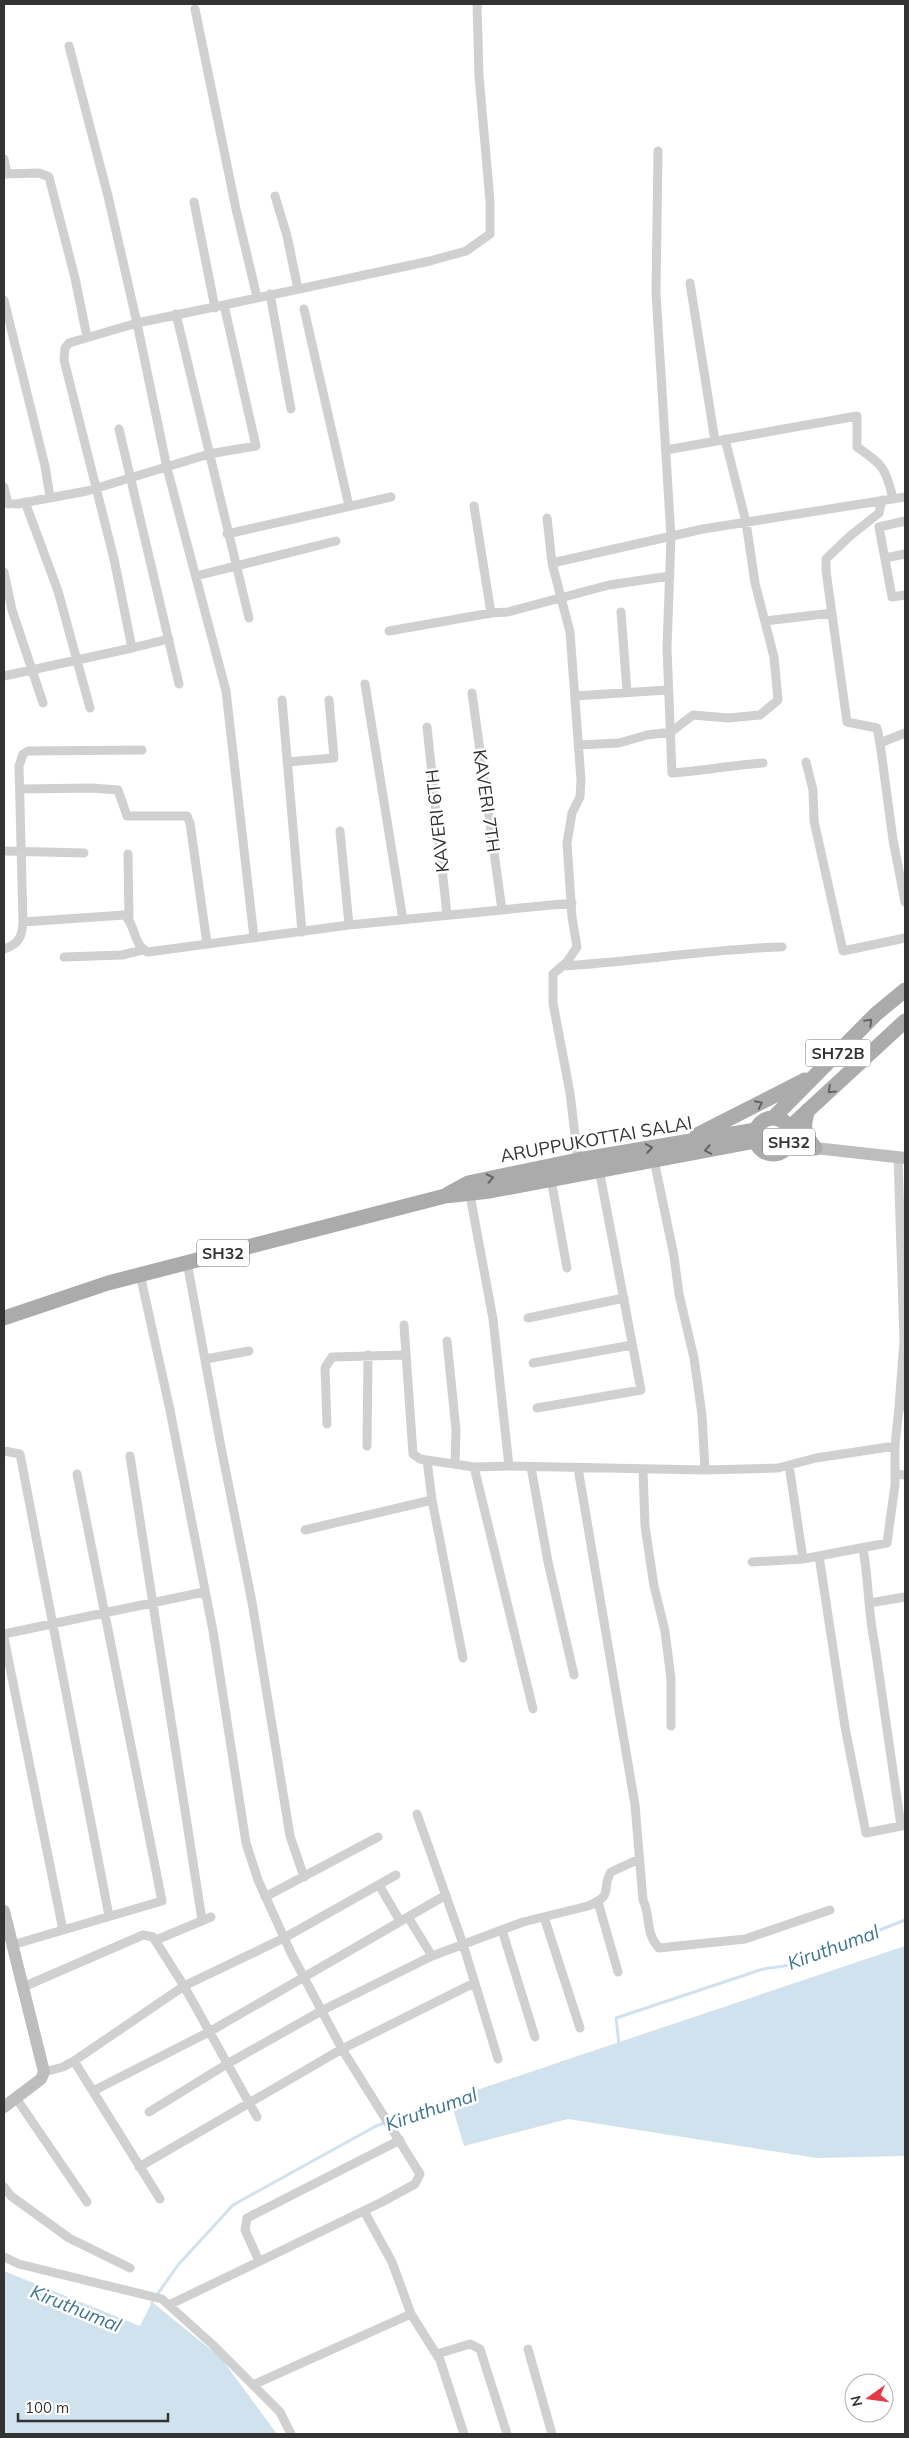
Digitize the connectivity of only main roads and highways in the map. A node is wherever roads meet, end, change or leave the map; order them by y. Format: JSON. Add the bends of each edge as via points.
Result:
{"nodes":[{"id":1,"x":905,"y":990,"type":"edge"},
{"id":2,"x":905,"y":1021,"type":"edge"},
{"id":3,"x":817,"y":1074,"type":"junction"},
{"id":4,"x":808,"y":1110,"type":"junction"},
{"id":5,"x":772,"y":1118,"type":"junction"},
{"id":6,"x":789,"y":1128,"type":"junction"},
{"id":7,"x":756,"y":1136,"type":"junction"},
{"id":8,"x":684,"y":1142,"type":"junction"},
{"id":9,"x":815,"y":1148,"type":"road end"},
{"id":10,"x":445,"y":1196,"type":"junction"},
{"id":11,"x":4,"y":1318,"type":"edge"}],
"edges":[{"from":3,"to":1,"type":"main road","number":"SH72B","one_way":true,"via":[[876,1014]]},
{"from":2,"to":4,"type":"main road","number":"SH72B","one_way":true},
{"from":3,"to":5,"type":"main road","number":"SH72B"},
{"from":8,"to":3,"type":"main road","one_way":true},
{"from":4,"to":6,"type":"main road","number":"SH72B"},
{"from":4,"to":9,"type":"main road","via":[[803,1128]]},
{"from":5,"to":6,"type":"main road","number":"SH32"},
{"from":5,"to":7,"type":"main road","number":"SH32","via":[[763,1122]]},
{"from":6,"to":7,"type":"main road","number":"SH32","via":[[788,1145],[779,1152],[763,1150]]},
{"from":7,"to":8,"type":"main road","name":"ARUPPUKOTTAI SALAI","number":"SH32"},
{"from":7,"to":10,"type":"main road","name":"ARUPPUKOTTAI SALAI","number":"SH32","one_way":true,"via":[[654,1160]]},
{"from":10,"to":8,"type":"main road","name":"ARUPPUKOTTAI SALAI","number":"SH32","one_way":true,"via":[[468,1183]]},
{"from":10,"to":11,"type":"main road","name":"ARUPPUKOTTAI SALAI","number":"SH32","via":[[140,1274]]}]}
